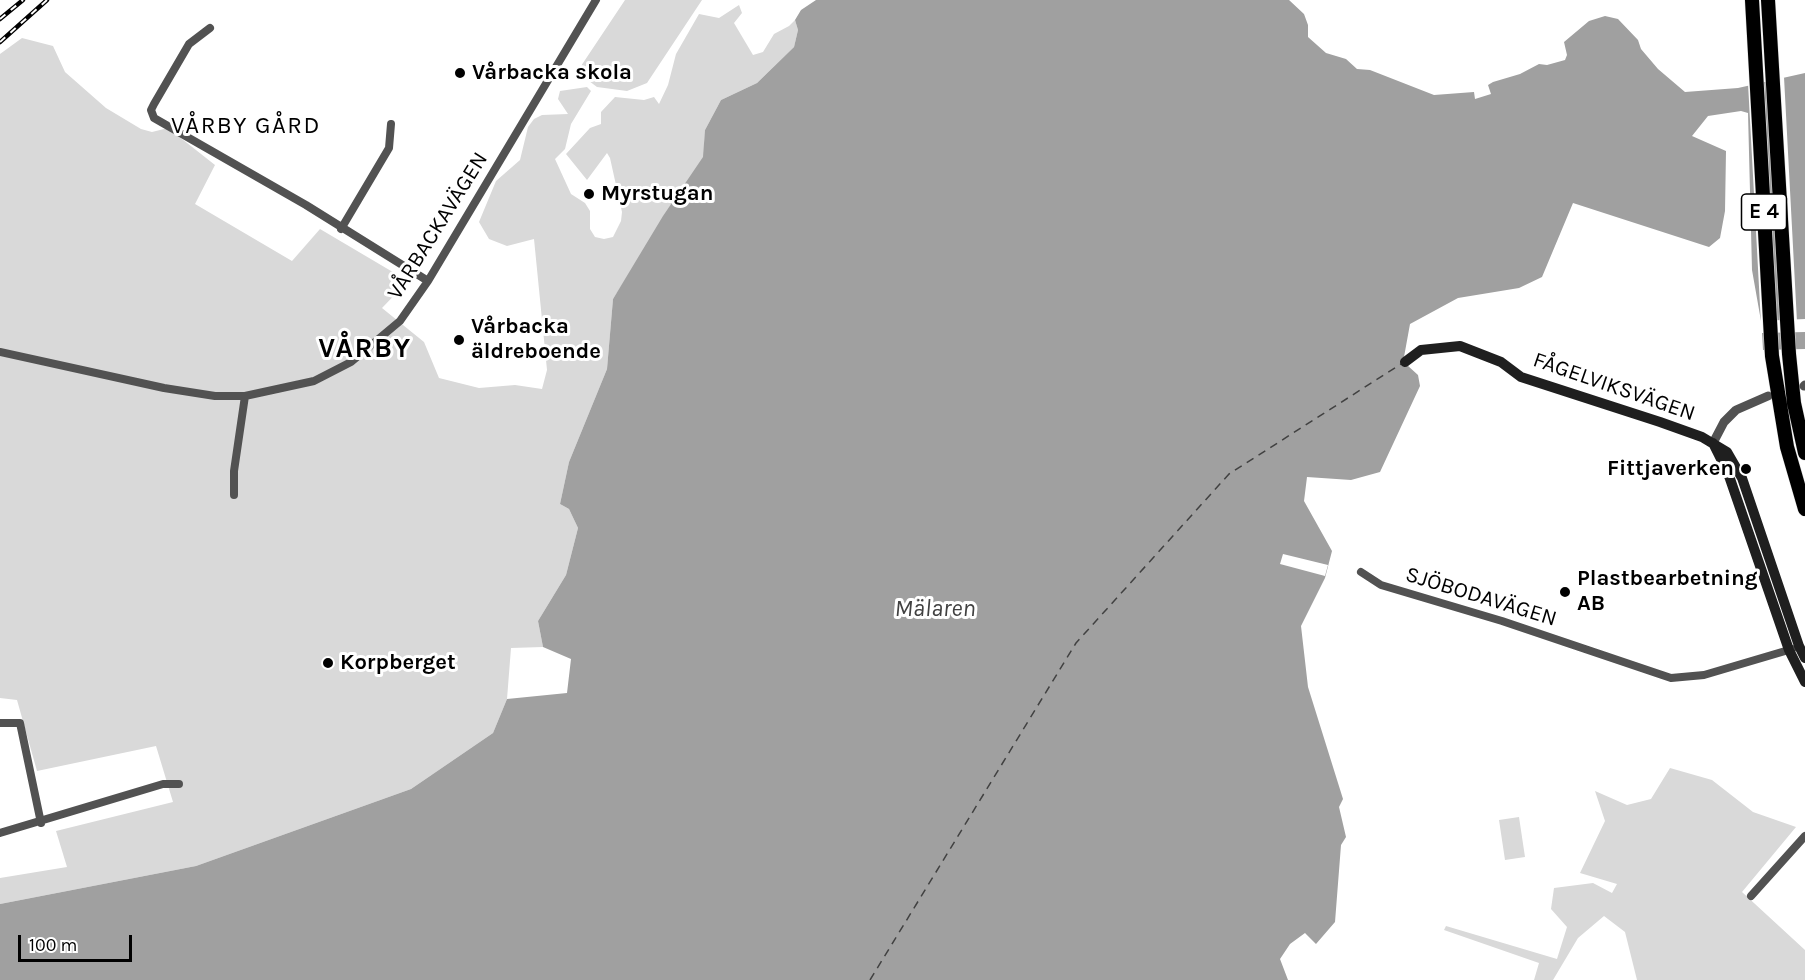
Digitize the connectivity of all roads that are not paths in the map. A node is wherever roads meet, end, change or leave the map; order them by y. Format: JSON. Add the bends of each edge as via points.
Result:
{"nodes":[{"id":1,"x":596,"y":0,"type":"edge"},
{"id":2,"x":1752,"y":0,"type":"edge"},
{"id":3,"x":1768,"y":0,"type":"edge"},
{"id":4,"x":210,"y":28,"type":"dead end"},
{"id":5,"x":391,"y":124,"type":"dead end"},
{"id":6,"x":341,"y":229,"type":"junction"},
{"id":7,"x":428,"y":281,"type":"junction"},
{"id":8,"x":0,"y":352,"type":"edge"},
{"id":9,"x":1405,"y":362,"type":"dead end"},
{"id":10,"x":245,"y":396,"type":"junction"},
{"id":11,"x":1768,"y":396,"type":"dead end"},
{"id":12,"x":1713,"y":443,"type":"junction"},
{"id":13,"x":1805,"y":453,"type":"edge"},
{"id":14,"x":234,"y":495,"type":"dead end"},
{"id":15,"x":1805,"y":509,"type":"edge"},
{"id":16,"x":1361,"y":572,"type":"dead end"},
{"id":17,"x":1794,"y":648,"type":"junction"},
{"id":18,"x":1805,"y":658,"type":"edge"},
{"id":19,"x":1805,"y":682,"type":"edge"},
{"id":20,"x":0,"y":723,"type":"edge"},
{"id":21,"x":179,"y":784,"type":"dead end"},
{"id":22,"x":41,"y":823,"type":"junction"},
{"id":23,"x":0,"y":833,"type":"edge"},
{"id":24,"x":1805,"y":836,"type":"edge"},
{"id":25,"x":1750,"y":896,"type":"dead end"}],
"edges":[{"from":1,"to":7,"type":"street","name":"VÅRBACKAVÄGEN"},
{"from":2,"to":15,"type":"highway","number":"E 4","via":[[1772,356],[1787,447]]},
{"from":3,"to":13,"type":"highway","number":"E 4","via":[[1789,354]]},
{"from":4,"to":6,"type":"street","via":[[189,44],[154,104],[154,117]]},
{"from":5,"to":6,"type":"street","via":[[389,148]]},
{"from":6,"to":7,"type":"street"},
{"from":7,"to":10,"type":"street","name":"VÅRBACKAVÄGEN","via":[[400,321],[351,362],[314,381]]},
{"from":8,"to":10,"type":"street","name":"VÅRBACKAVÄGEN","via":[[164,388],[214,396]]},
{"from":9,"to":12,"type":"main road","name":"FÅGELVIKSVÄGEN","via":[[1421,350],[1460,346],[1501,362],[1521,377]]},
{"from":10,"to":14,"type":"street"},
{"from":11,"to":12,"type":"street","via":[[1736,410]]},
{"from":12,"to":17,"type":"main road","name":"FÅGELVIKSVÄGEN","via":[[1727,452],[1739,473]]},
{"from":16,"to":17,"type":"street","name":"SJÖBODAVÄGEN","via":[[1381,585],[1671,678],[1704,675]]},
{"from":17,"to":18,"type":"main road","name":"FÅGELVIKSVÄGEN"},
{"from":17,"to":19,"type":"main road","name":"FÅGELVIKSVÄGEN"},
{"from":20,"to":22,"type":"street","via":[[20,723]]},
{"from":21,"to":22,"type":"street","via":[[163,784]]},
{"from":22,"to":23,"type":"street"},
{"from":24,"to":25,"type":"street"}]}
